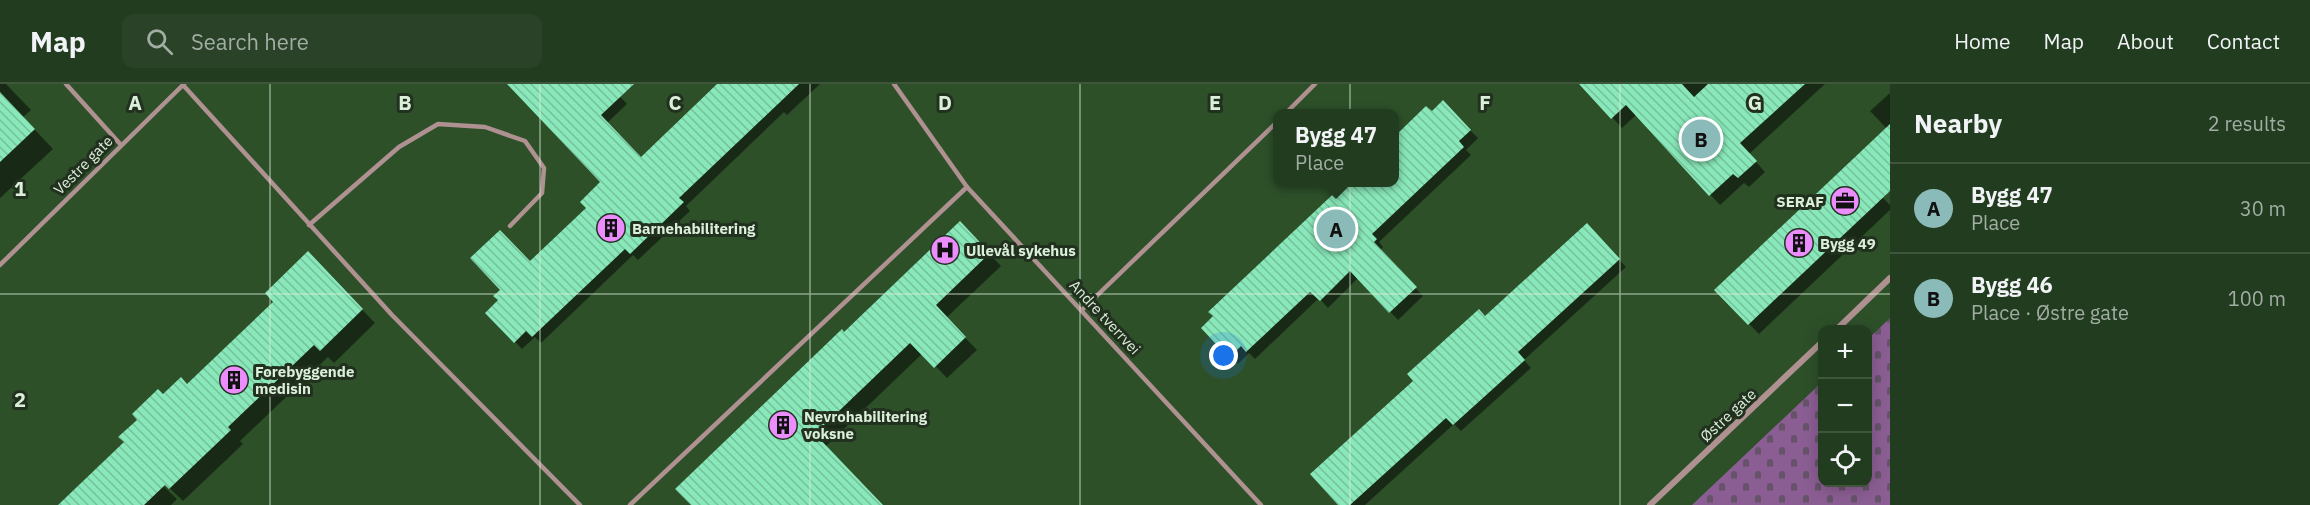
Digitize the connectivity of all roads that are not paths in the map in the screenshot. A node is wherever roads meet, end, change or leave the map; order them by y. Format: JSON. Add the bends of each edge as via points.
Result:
{"nodes":[{"id":1,"x":66,"y":84,"type":"edge"},
{"id":2,"x":894,"y":84,"type":"edge"},
{"id":3,"x":1315,"y":84,"type":"edge"},
{"id":4,"x":183,"y":85,"type":"edge"},
{"id":5,"x":1291,"y":109,"type":"edge"},
{"id":6,"x":1273,"y":127,"type":"edge"},
{"id":7,"x":121,"y":144,"type":"junction"},
{"id":8,"x":967,"y":187,"type":"junction"},
{"id":9,"x":309,"y":225,"type":"junction"},
{"id":10,"x":510,"y":226,"type":"dead end"},
{"id":11,"x":0,"y":265,"type":"edge"},
{"id":12,"x":1890,"y":278,"type":"edge"},
{"id":13,"x":1082,"y":310,"type":"junction"},
{"id":14,"x":1841,"y":325,"type":"edge"},
{"id":15,"x":1818,"y":346,"type":"edge"},
{"id":16,"x":580,"y":505,"type":"edge"},
{"id":17,"x":630,"y":505,"type":"edge"},
{"id":18,"x":1261,"y":505,"type":"edge"},
{"id":19,"x":1650,"y":505,"type":"edge"}],
"edges":[{"from":1,"to":7,"type":"lane"},
{"from":2,"to":8,"type":"lane","name":"Andre tverrvei"},
{"from":3,"to":5,"type":"lane"},
{"from":4,"to":7,"type":"lane","name":"Vestre gate"},
{"from":4,"to":9,"type":"lane"},
{"from":6,"to":13,"type":"lane"},
{"from":7,"to":11,"type":"lane","name":"Vestre gate"},
{"from":8,"to":13,"type":"lane","name":"Andre tverrvei"},
{"from":8,"to":17,"type":"lane"},
{"from":9,"to":10,"type":"lane","via":[[399,147],[438,124],[485,127],[525,141],[544,168],[542,193]]},
{"from":9,"to":16,"type":"lane"},
{"from":12,"to":14,"type":"street"},
{"from":13,"to":18,"type":"lane","name":"Andre tverrvei"},
{"from":15,"to":19,"type":"street","name":"Østre gate"}]}
